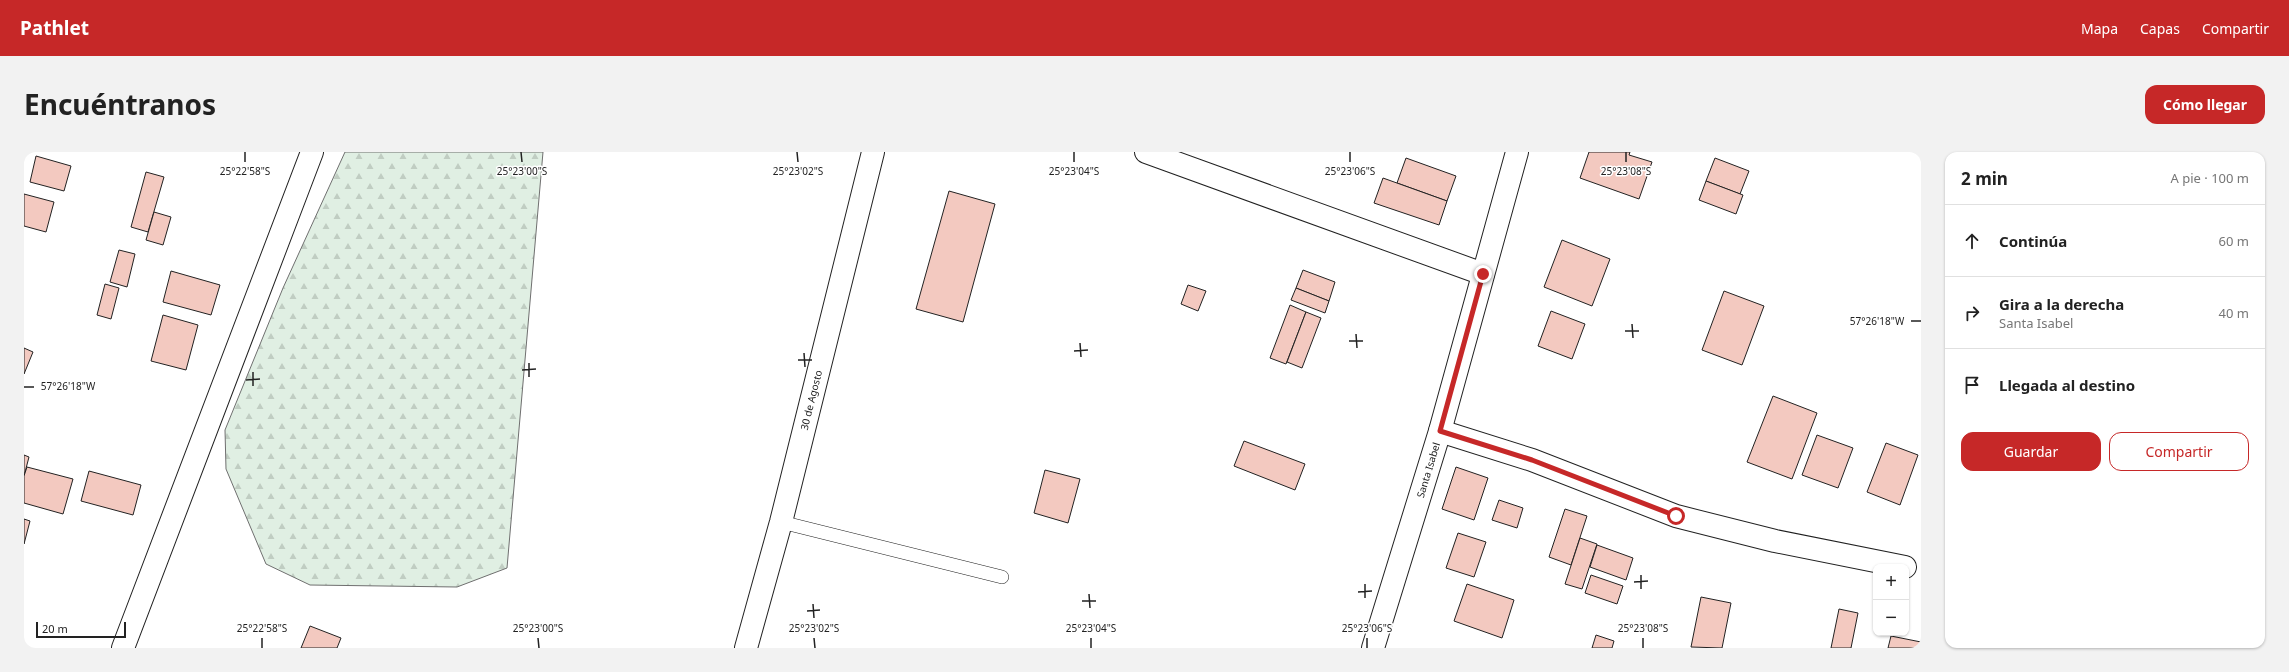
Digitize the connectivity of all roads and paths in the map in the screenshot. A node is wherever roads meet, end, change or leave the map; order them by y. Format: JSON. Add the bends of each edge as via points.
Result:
{"nodes":[{"id":1,"x":312,"y":152,"type":"edge"},
{"id":2,"x":873,"y":152,"type":"edge"},
{"id":3,"x":1146,"y":152,"type":"edge"},
{"id":4,"x":1517,"y":152,"type":"edge"},
{"id":5,"x":1483,"y":274,"type":"junction"},
{"id":6,"x":1440,"y":431,"type":"junction"},
{"id":7,"x":781,"y":522,"type":"junction"},
{"id":8,"x":1891,"y":564,"type":"edge"},
{"id":9,"x":1909,"y":568,"type":"edge"},
{"id":10,"x":1921,"y":571,"type":"edge"},
{"id":11,"x":1002,"y":578,"type":"dead end"},
{"id":12,"x":123,"y":648,"type":"edge"},
{"id":13,"x":746,"y":648,"type":"edge"},
{"id":14,"x":1373,"y":648,"type":"edge"}],
"edges":[{"from":1,"to":12,"type":"street"},
{"from":2,"to":7,"type":"street","name":"30 de Agosto"},
{"from":3,"to":5,"type":"street"},
{"from":4,"to":5,"type":"street","name":"Santa Isabel"},
{"from":5,"to":6,"type":"street","name":"Santa Isabel"},
{"from":6,"to":8,"type":"street","via":[[1532,460],[1676,516]]},
{"from":6,"to":14,"type":"street","name":"Santa Isabel"},
{"from":7,"to":11,"type":"lane"},
{"from":7,"to":13,"type":"street","name":"30 de Agosto"},
{"from":9,"to":10,"type":"street"}]}
